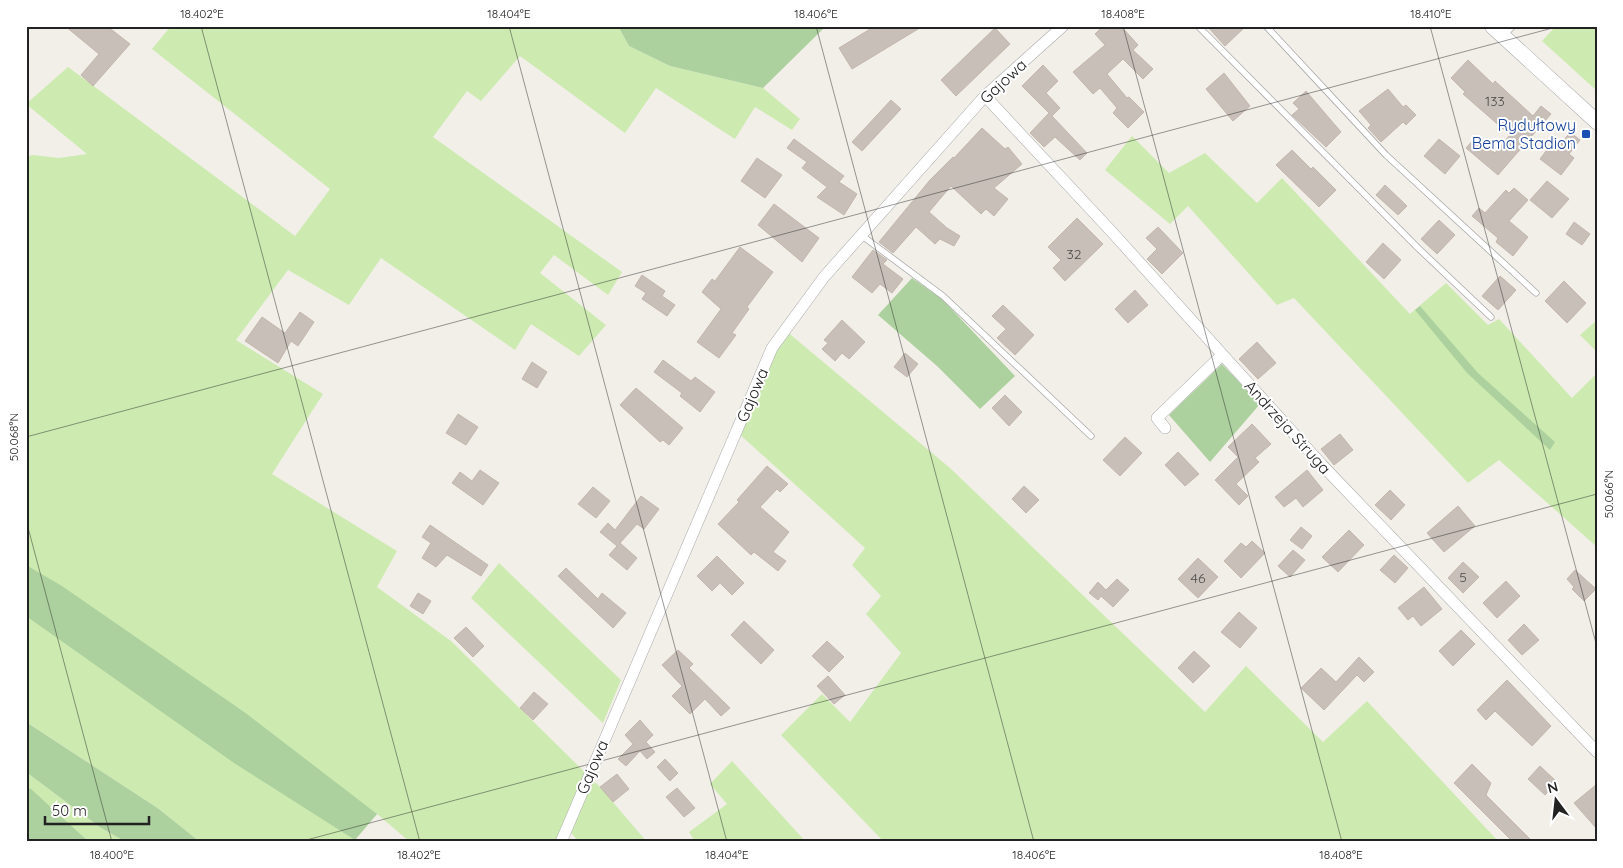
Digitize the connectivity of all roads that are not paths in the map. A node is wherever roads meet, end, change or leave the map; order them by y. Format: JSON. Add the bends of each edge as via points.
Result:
{"nodes":[{"id":1,"x":1063,"y":26,"type":"edge"},
{"id":2,"x":1198,"y":26,"type":"edge"},
{"id":3,"x":1266,"y":26,"type":"edge"},
{"id":4,"x":1502,"y":30,"type":"edge"},
{"id":5,"x":985,"y":96,"type":"junction"},
{"id":6,"x":1597,"y":122,"type":"edge"},
{"id":7,"x":861,"y":235,"type":"junction"},
{"id":8,"x":1536,"y":293,"type":"dead end"},
{"id":9,"x":1491,"y":317,"type":"dead end"},
{"id":10,"x":1222,"y":354,"type":"junction"},
{"id":11,"x":1165,"y":428,"type":"dead end"},
{"id":12,"x":1091,"y":436,"type":"dead end"},
{"id":13,"x":1597,"y":752,"type":"edge"},
{"id":14,"x":561,"y":842,"type":"edge"}],
"edges":[{"from":1,"to":5,"type":"street","name":"Gajowa"},
{"from":2,"to":9,"type":"lane"},
{"from":3,"to":8,"type":"lane","via":[[1386,155]]},
{"from":4,"to":6,"type":"street"},
{"from":5,"to":7,"type":"street","name":"Gajowa"},
{"from":5,"to":10,"type":"street","name":"Andrzeja Struga"},
{"from":7,"to":12,"type":"lane","via":[[943,296]]},
{"from":7,"to":14,"type":"street","name":"Gajowa","via":[[824,277],[772,348]]},
{"from":10,"to":11,"type":"street","via":[[1157,418]]},
{"from":10,"to":13,"type":"street","name":"Andrzeja Struga","via":[[1322,465]]}]}
